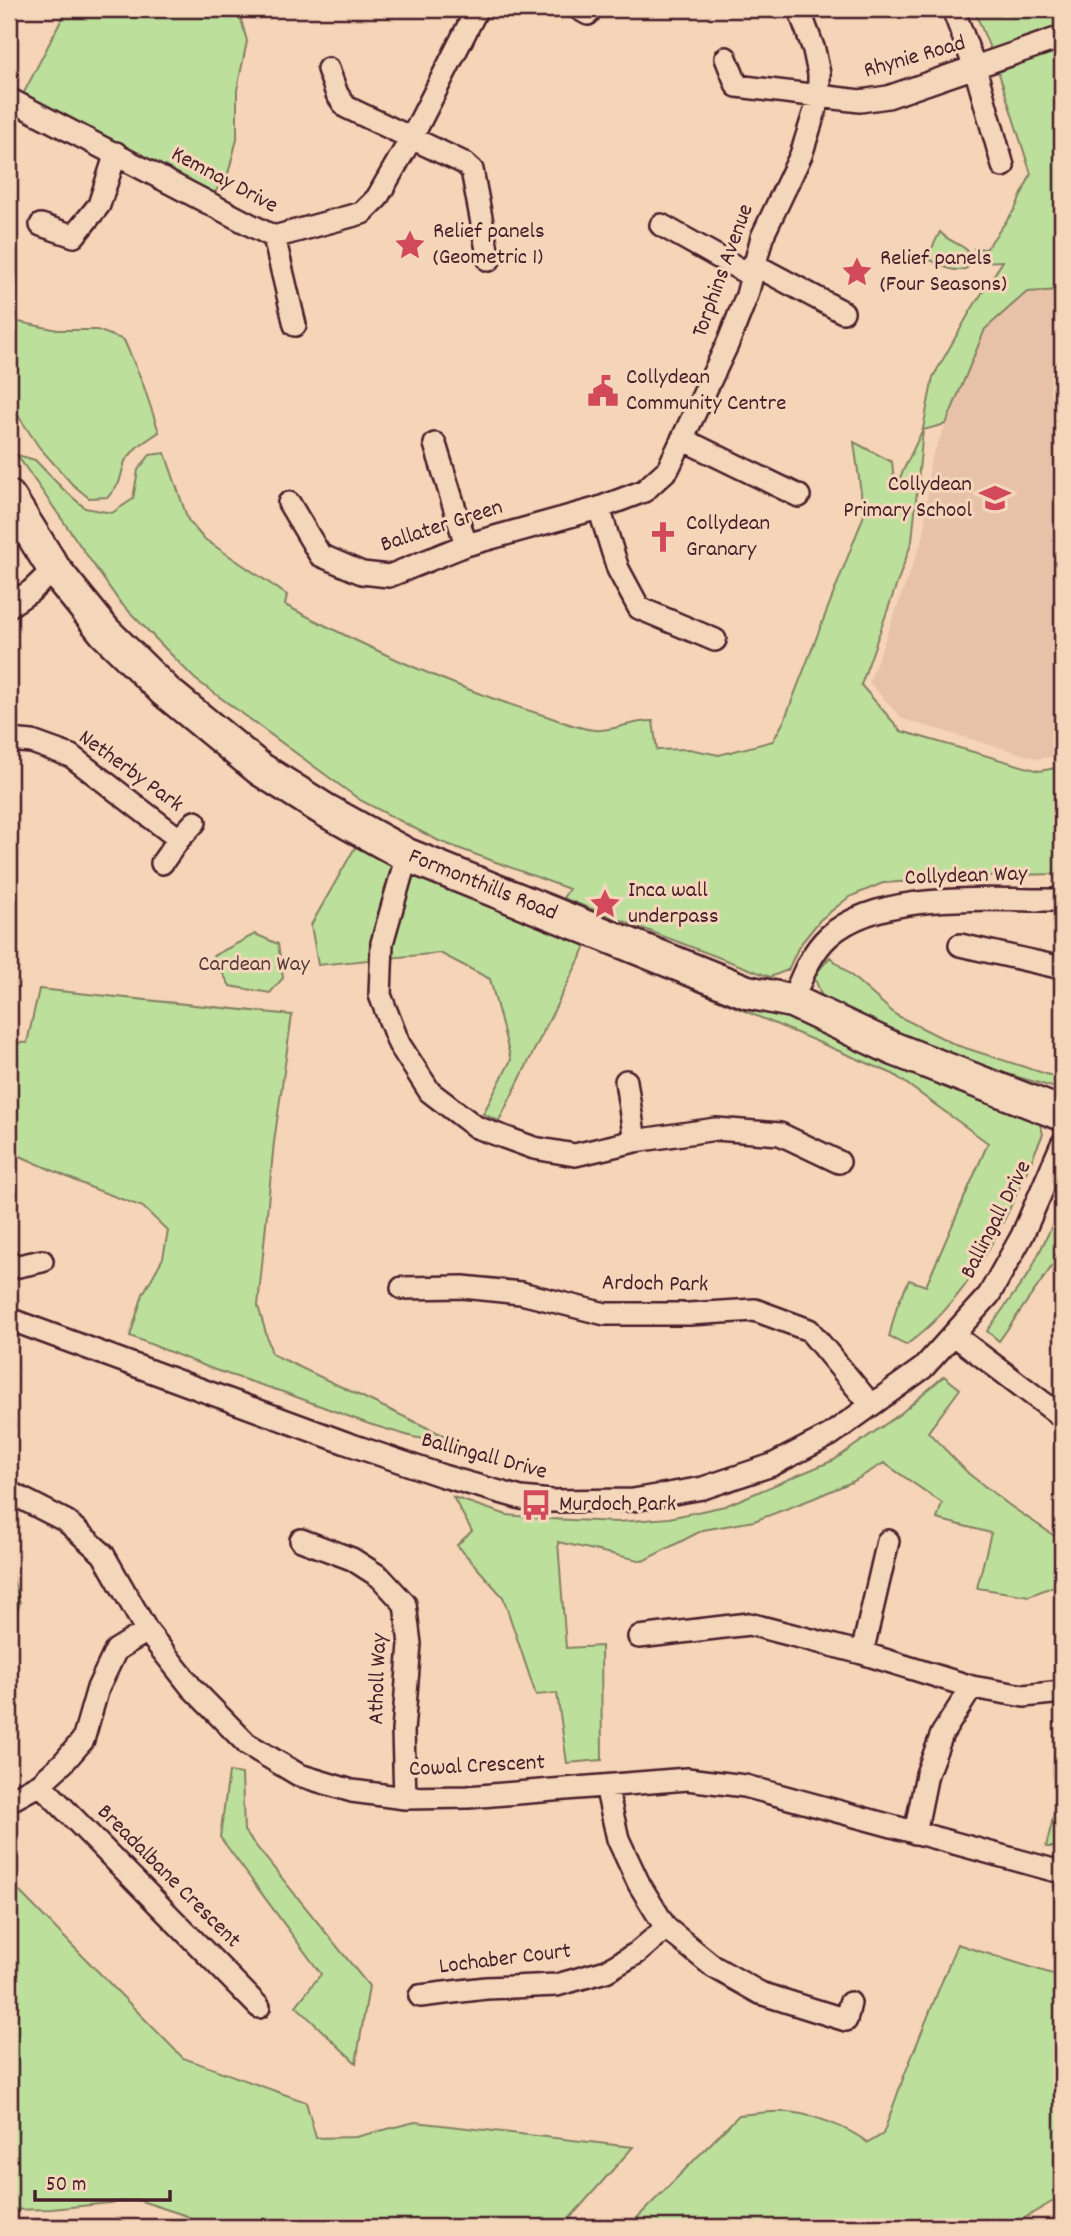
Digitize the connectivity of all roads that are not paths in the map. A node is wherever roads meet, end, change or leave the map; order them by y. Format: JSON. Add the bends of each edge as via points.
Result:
{"nodes":[{"id":1,"x":477,"y":9,"type":"edge"},
{"id":2,"x":799,"y":9,"type":"edge"},
{"id":3,"x":953,"y":9,"type":"edge"},
{"id":4,"x":1062,"y":37,"type":"edge"},
{"id":5,"x":726,"y":58,"type":"dead end"},
{"id":6,"x":975,"y":68,"type":"junction"},
{"id":7,"x":328,"y":69,"type":"dead end"},
{"id":8,"x":819,"y":98,"type":"junction"},
{"id":9,"x":9,"y":99,"type":"edge"},
{"id":10,"x":412,"y":137,"type":"junction"},
{"id":11,"x":116,"y":153,"type":"junction"},
{"id":12,"x":1003,"y":166,"type":"dead end"},
{"id":13,"x":41,"y":225,"type":"dead end"},
{"id":14,"x":661,"y":225,"type":"dead end"},
{"id":15,"x":274,"y":237,"type":"junction"},
{"id":16,"x":489,"y":260,"type":"dead end"},
{"id":17,"x":753,"y":270,"type":"junction"},
{"id":18,"x":843,"y":312,"type":"dead end"},
{"id":19,"x":295,"y":325,"type":"dead end"},
{"id":20,"x":682,"y":439,"type":"junction"},
{"id":21,"x":435,"y":444,"type":"dead end"},
{"id":22,"x":799,"y":496,"type":"dead end"},
{"id":23,"x":9,"y":497,"type":"edge"},
{"id":24,"x":289,"y":503,"type":"dead end"},
{"id":25,"x":599,"y":508,"type":"junction"},
{"id":26,"x":466,"y":545,"type":"junction"},
{"id":27,"x":54,"y":569,"type":"junction"},
{"id":28,"x":9,"y":606,"type":"edge"},
{"id":29,"x":715,"y":640,"type":"dead end"},
{"id":30,"x":9,"y":740,"type":"edge"},
{"id":31,"x":195,"y":822,"type":"dead end"},
{"id":32,"x":179,"y":839,"type":"junction"},
{"id":33,"x":407,"y":855,"type":"junction"},
{"id":34,"x":162,"y":863,"type":"dead end"},
{"id":35,"x":1062,"y":900,"type":"edge"},
{"id":36,"x":960,"y":945,"type":"dead end"},
{"id":37,"x":1062,"y":968,"type":"edge"},
{"id":38,"x":792,"y":1001,"type":"junction"},
{"id":39,"x":626,"y":1081,"type":"dead end"},
{"id":40,"x":1062,"y":1114,"type":"edge"},
{"id":41,"x":635,"y":1141,"type":"junction"},
{"id":42,"x":1062,"y":1143,"type":"edge"},
{"id":43,"x":839,"y":1162,"type":"dead end"},
{"id":44,"x":42,"y":1261,"type":"dead end"},
{"id":45,"x":11,"y":1270,"type":"edge"},
{"id":46,"x":402,"y":1288,"type":"dead end"},
{"id":47,"x":9,"y":1319,"type":"edge"},
{"id":48,"x":954,"y":1335,"type":"junction"},
{"id":49,"x":871,"y":1405,"type":"junction"},
{"id":50,"x":1062,"y":1417,"type":"edge"},
{"id":51,"x":9,"y":1492,"type":"edge"},
{"id":52,"x":301,"y":1540,"type":"dead end"},
{"id":53,"x":888,"y":1541,"type":"dead end"},
{"id":54,"x":147,"y":1631,"type":"junction"},
{"id":55,"x":639,"y":1637,"type":"dead end"},
{"id":56,"x":862,"y":1653,"type":"junction"},
{"id":57,"x":972,"y":1687,"type":"junction"},
{"id":58,"x":1062,"y":1692,"type":"edge"},
{"id":59,"x":40,"y":1784,"type":"junction"},
{"id":60,"x":606,"y":1786,"type":"junction"},
{"id":61,"x":405,"y":1798,"type":"junction"},
{"id":62,"x":9,"y":1801,"type":"edge"},
{"id":63,"x":915,"y":1833,"type":"junction"},
{"id":64,"x":1062,"y":1870,"type":"edge"},
{"id":65,"x":666,"y":1928,"type":"junction"},
{"id":66,"x":420,"y":1996,"type":"dead end"},
{"id":67,"x":259,"y":2007,"type":"dead end"},
{"id":68,"x":846,"y":2020,"type":"dead end"}],
"edges":[{"from":1,"to":10,"type":"street","name":"Kemnay Drive"},
{"from":2,"to":8,"type":"street","name":"Torphins Avenue","via":[[814,50]]},
{"from":3,"to":6,"type":"street"},
{"from":4,"to":6,"type":"street","name":"Rhynie Road"},
{"from":5,"to":8,"type":"street","name":"Rhynie Road","via":[[737,86]]},
{"from":6,"to":8,"type":"street","name":"Rhynie Road","via":[[888,97],[860,101]]},
{"from":6,"to":12,"type":"street"},
{"from":7,"to":10,"type":"street","via":[[346,107]]},
{"from":8,"to":17,"type":"street","name":"Torphins Avenue","via":[[801,155],[770,218]]},
{"from":9,"to":11,"type":"street","name":"Kemnay Drive"},
{"from":10,"to":15,"type":"street","name":"Kemnay Drive","via":[[377,198],[362,213]]},
{"from":10,"to":16,"type":"street","via":[[472,170]]},
{"from":11,"to":13,"type":"street","via":[[99,205],[74,236]]},
{"from":11,"to":15,"type":"street","name":"Kemnay Drive"},
{"from":14,"to":17,"type":"street"},
{"from":15,"to":19,"type":"street"},
{"from":17,"to":18,"type":"street"},
{"from":17,"to":20,"type":"street","name":"Torphins Avenue","via":[[727,343]]},
{"from":20,"to":22,"type":"street"},
{"from":20,"to":25,"type":"street","name":"Torphins Avenue","via":[[668,470],[644,491]]},
{"from":21,"to":26,"type":"street"},
{"from":23,"to":27,"type":"street","name":"Formonthills Road"},
{"from":24,"to":26,"type":"street","name":"Ballater Green","via":[[320,555],[362,573],[389,576]]},
{"from":25,"to":26,"type":"street","name":"Ballater Green"},
{"from":25,"to":29,"type":"street","via":[[618,569],[639,607]]},
{"from":27,"to":28,"type":"street"},
{"from":27,"to":33,"type":"street","name":"Formonthills Road","via":[[104,632],[165,691],[260,769]]},
{"from":30,"to":32,"type":"street","name":"Netherby Park","via":[[32,742],[71,756]]},
{"from":31,"to":32,"type":"street","name":"Netherby Park"},
{"from":32,"to":34,"type":"street","name":"Netherby Park"},
{"from":33,"to":38,"type":"street","name":"Formonthills Road","via":[[747,992]]},
{"from":33,"to":41,"type":"street","via":[[382,943],[380,995],[399,1044],[430,1093],[476,1127],[534,1148],[575,1155]]},
{"from":35,"to":38,"type":"street","name":"Collydean Way","via":[[892,905],[829,936],[807,966]]},
{"from":36,"to":37,"type":"street"},
{"from":38,"to":40,"type":"street","name":"Formonthills Road","via":[[894,1049]]},
{"from":39,"to":41,"type":"street"},
{"from":41,"to":43,"type":"street","via":[[716,1129],[780,1134]]},
{"from":42,"to":48,"type":"street","name":"Ballingall Drive","via":[[1023,1236],[989,1295]]},
{"from":44,"to":45,"type":"street"},
{"from":46,"to":49,"type":"street","name":"Ardoch Park","via":[[463,1287],[521,1293],[605,1314],[755,1310],[808,1330]]},
{"from":47,"to":49,"type":"street","name":"Ballingall Drive","via":[[443,1476],[522,1498],[551,1501],[633,1500],[703,1488],[772,1465],[830,1435]]},
{"from":48,"to":49,"type":"street","name":"Ballingall Drive","via":[[923,1368]]},
{"from":48,"to":50,"type":"street"},
{"from":51,"to":54,"type":"street","name":"Cowal Crescent","via":[[66,1521],[103,1554]]},
{"from":52,"to":61,"type":"street","name":"Atholl Way","via":[[352,1559],[380,1577],[405,1604],[410,1644],[403,1731]]},
{"from":53,"to":56,"type":"street"},
{"from":54,"to":59,"type":"street","via":[[116,1650],[98,1688],[83,1740]]},
{"from":54,"to":61,"type":"street","name":"Cowal Crescent","via":[[192,1688],[247,1744],[299,1775],[352,1791]]},
{"from":55,"to":56,"type":"street","via":[[749,1624]]},
{"from":56,"to":57,"type":"street"},
{"from":57,"to":58,"type":"street","via":[[1024,1696]]},
{"from":57,"to":63,"type":"street","via":[[942,1734],[927,1774]]},
{"from":59,"to":62,"type":"street"},
{"from":59,"to":67,"type":"street","name":"Breadalbane Crescent"},
{"from":60,"to":61,"type":"street","name":"Cowal Crescent"},
{"from":60,"to":63,"type":"street","name":"Cowal Crescent","via":[[687,1779],[745,1786]]},
{"from":60,"to":65,"type":"street","via":[[618,1839]]},
{"from":63,"to":64,"type":"street","name":"Cowal Crescent"},
{"from":65,"to":66,"type":"street","name":"Lochaber Court","via":[[606,1971],[557,1985]]},
{"from":65,"to":68,"type":"street","via":[[714,1967],[760,1993]]}]}
